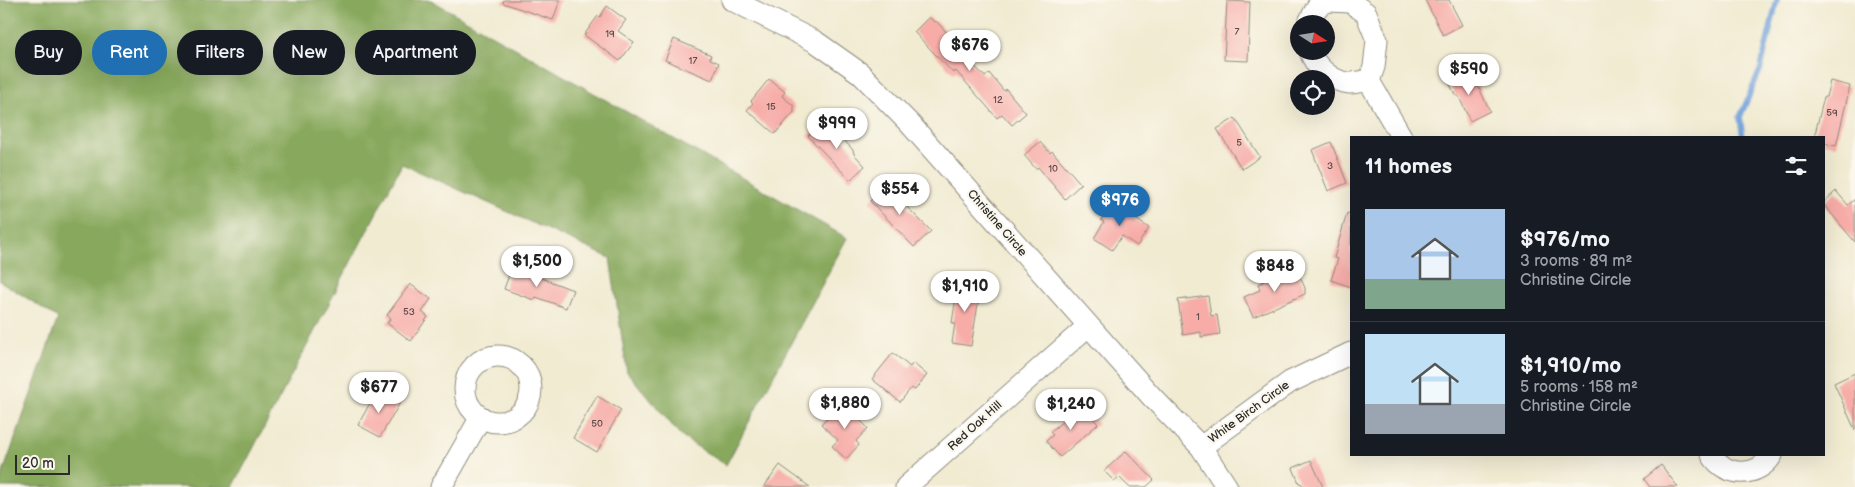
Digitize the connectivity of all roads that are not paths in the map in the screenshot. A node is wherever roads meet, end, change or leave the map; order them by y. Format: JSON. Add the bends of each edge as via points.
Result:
{"nodes":[{"id":1,"x":732,"y":0,"type":"edge"},
{"id":2,"x":1313,"y":15,"type":"edge"},
{"id":3,"x":1313,"y":60,"type":"edge"},
{"id":4,"x":1370,"y":81,"type":"junction"},
{"id":5,"x":1401,"y":136,"type":"edge"},
{"id":6,"x":1088,"y":326,"type":"junction"},
{"id":7,"x":1350,"y":354,"type":"edge"},
{"id":8,"x":481,"y":417,"type":"dead end"},
{"id":9,"x":1201,"y":446,"type":"junction"},
{"id":10,"x":1713,"y":456,"type":"edge"},
{"id":11,"x":1771,"y":456,"type":"edge"},
{"id":12,"x":441,"y":487,"type":"edge"},
{"id":13,"x":906,"y":487,"type":"edge"},
{"id":14,"x":1228,"y":487,"type":"edge"}],
"edges":[{"from":1,"to":6,"type":"street","name":"Christine Circle","via":[[816,42],[860,73],[910,124]]},
{"from":2,"to":4,"type":"street","via":[[1317,7],[1328,1],[1350,2],[1366,13],[1377,40]]},
{"from":3,"to":4,"type":"street","via":[[1329,76],[1348,83]]},
{"from":4,"to":5,"type":"street"},
{"from":6,"to":9,"type":"street","name":"Christine Circle"},
{"from":6,"to":13,"type":"street","name":"Red Oak Hill"},
{"from":7,"to":9,"type":"street","name":"White Birch Circle","via":[[1290,382]]},
{"from":8,"to":12,"type":"street"},
{"from":9,"to":14,"type":"street","name":"Christine Circle"},
{"from":10,"to":11,"type":"street","via":[[1724,468],[1740,472],[1757,469]]}]}
